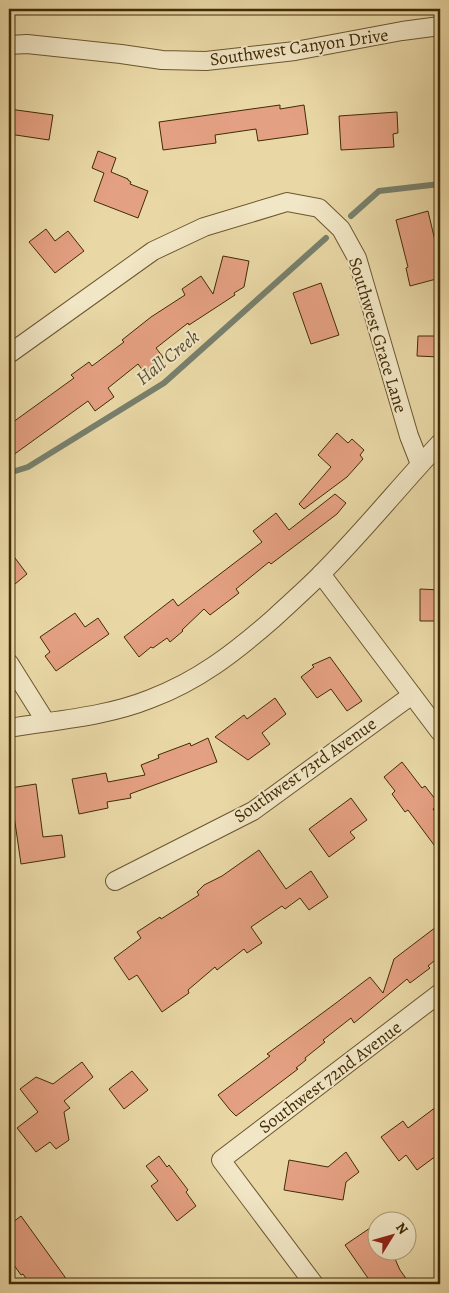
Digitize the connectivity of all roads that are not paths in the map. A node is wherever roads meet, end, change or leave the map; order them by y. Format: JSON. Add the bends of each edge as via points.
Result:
{"nodes":[{"id":1,"x":440,"y":26,"type":"edge"},
{"id":2,"x":9,"y":45,"type":"edge"},
{"id":3,"x":9,"y":354,"type":"edge"},
{"id":4,"x":440,"y":443,"type":"edge"},
{"id":5,"x":420,"y":464,"type":"junction"},
{"id":6,"x":321,"y":574,"type":"junction"},
{"id":7,"x":9,"y":664,"type":"edge"},
{"id":8,"x":412,"y":695,"type":"junction"},
{"id":9,"x":46,"y":722,"type":"junction"},
{"id":10,"x":9,"y":728,"type":"edge"},
{"id":11,"x":440,"y":732,"type":"edge"},
{"id":12,"x":115,"y":881,"type":"dead end"},
{"id":13,"x":440,"y":993,"type":"edge"},
{"id":14,"x":314,"y":1284,"type":"edge"}],
"edges":[{"from":1,"to":2,"type":"street","name":"Southwest Canyon Drive","via":[[295,51],[206,61],[162,60],[27,44]]},
{"from":3,"to":5,"type":"street","name":"Southwest Grace Lane","via":[[153,251],[204,227],[287,202],[319,208],[341,229],[357,258]]},
{"from":4,"to":5,"type":"street"},
{"from":5,"to":6,"type":"street"},
{"from":6,"to":8,"type":"street"},
{"from":6,"to":9,"type":"street","via":[[253,636],[200,676],[148,700],[118,709]]},
{"from":7,"to":9,"type":"street"},
{"from":8,"to":11,"type":"street"},
{"from":8,"to":12,"type":"street","name":"Southwest 73rd Avenue","via":[[253,811]]},
{"from":9,"to":10,"type":"street"},
{"from":13,"to":14,"type":"street","name":"Southwest 72nd Avenue","via":[[220,1160]]}]}
